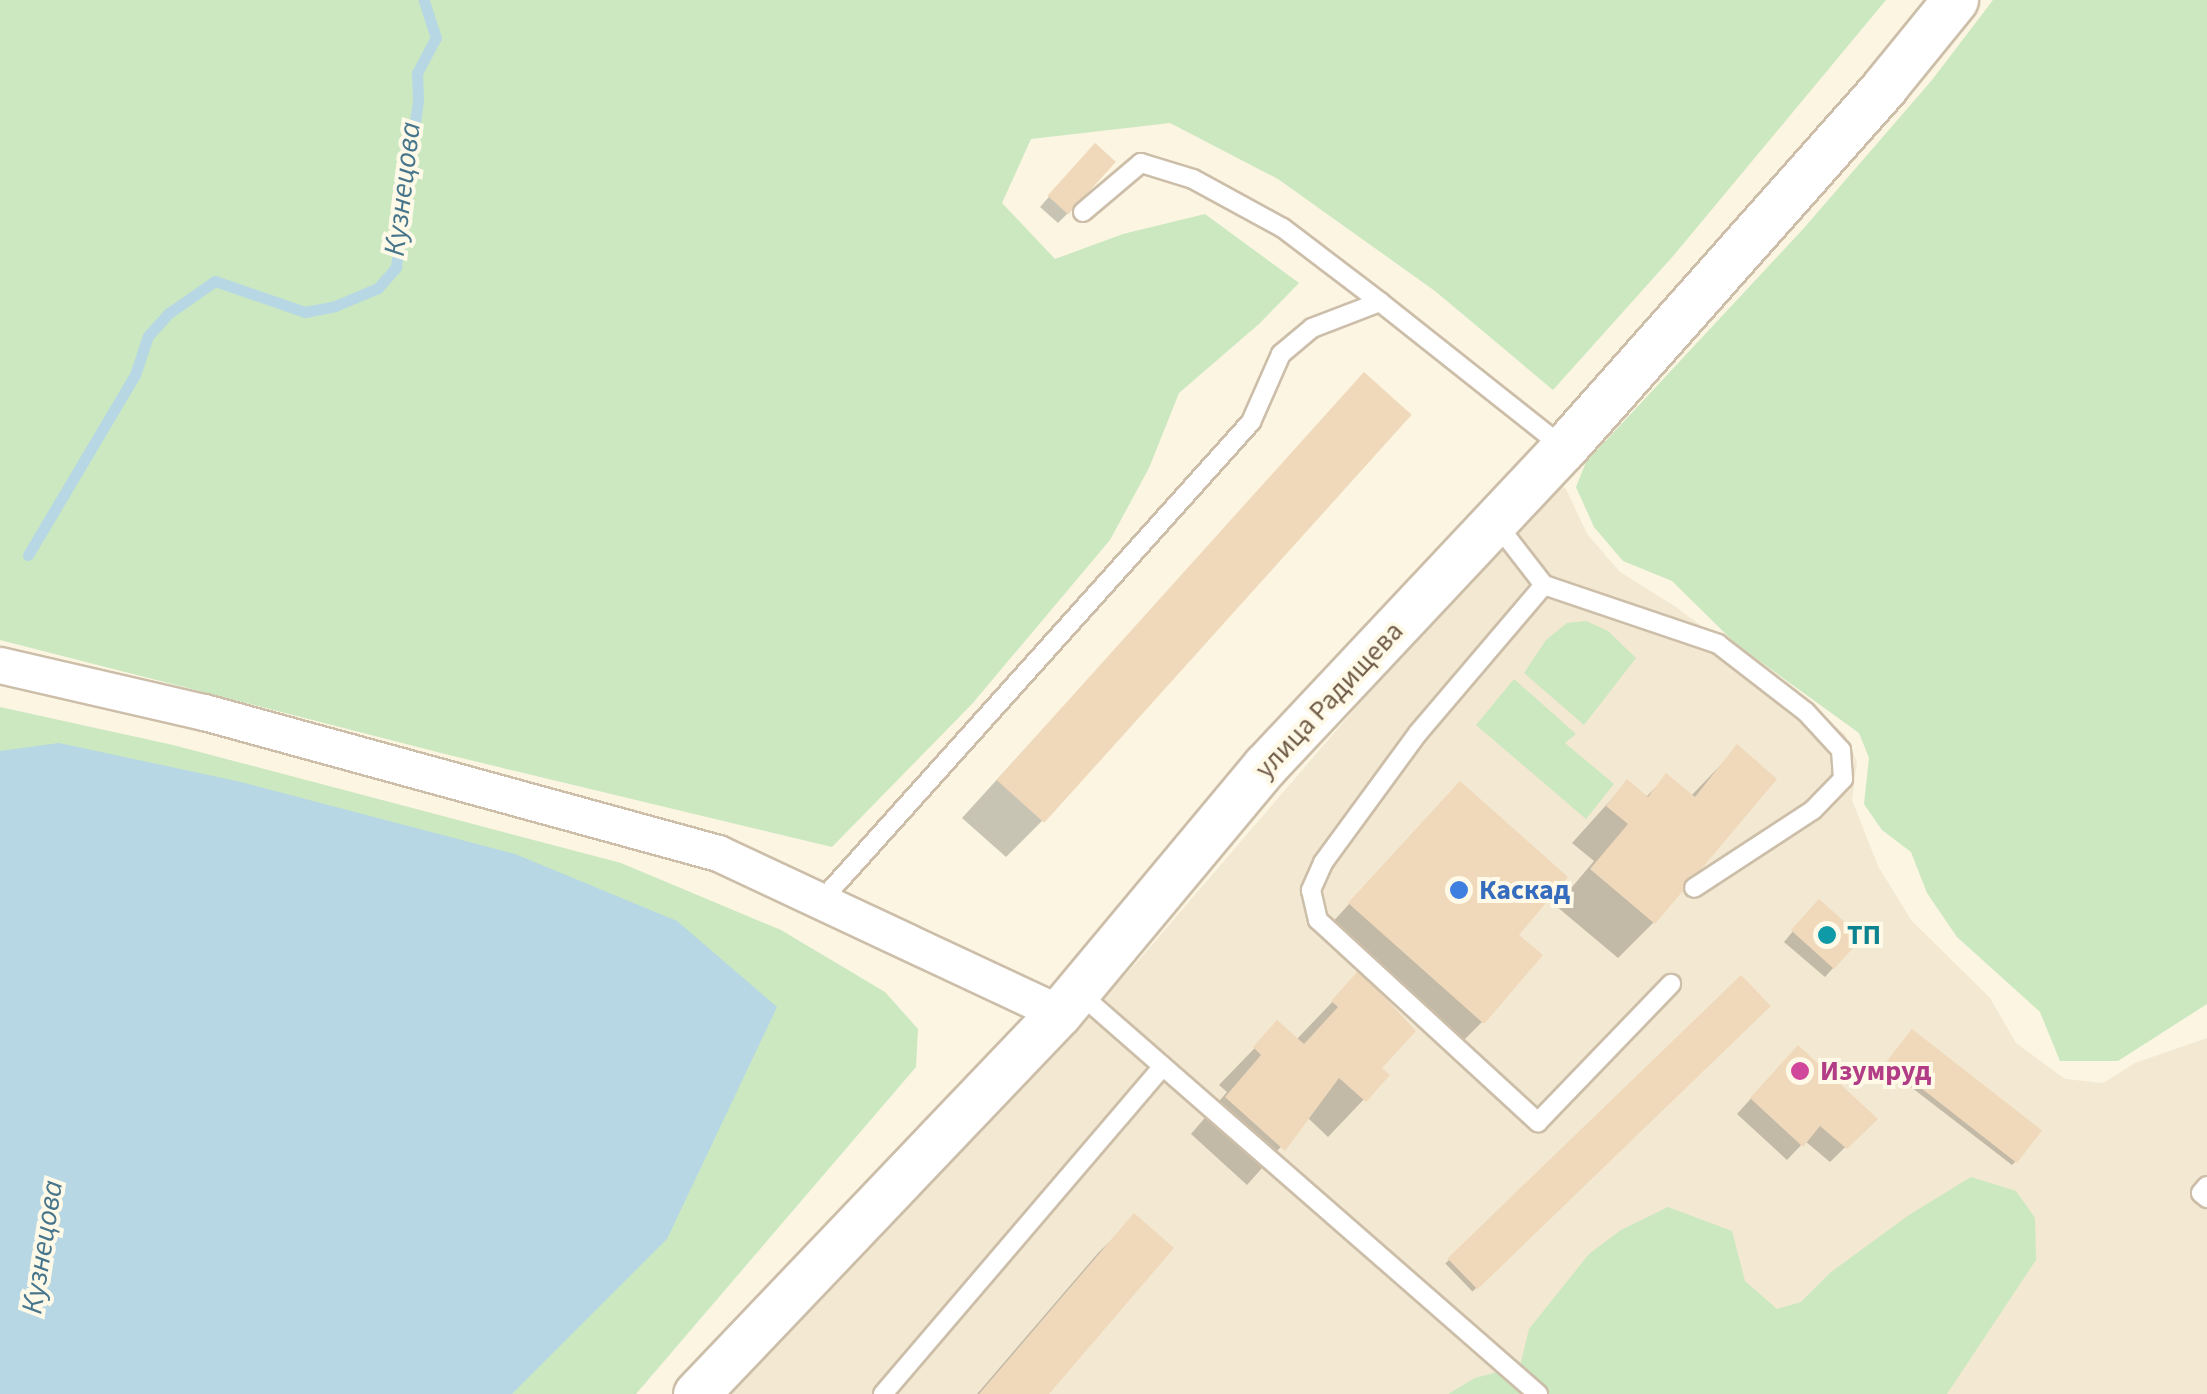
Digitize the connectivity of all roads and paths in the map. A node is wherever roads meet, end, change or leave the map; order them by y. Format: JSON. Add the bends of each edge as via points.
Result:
{"nodes":[{"id":1,"x":1955,"y":0,"type":"edge"},
{"id":2,"x":1083,"y":212,"type":"dead end"},
{"id":3,"x":1380,"y":302,"type":"junction"},
{"id":4,"x":1564,"y":448,"type":"junction"},
{"id":5,"x":1494,"y":521,"type":"junction"},
{"id":6,"x":1544,"y":585,"type":"junction"},
{"id":7,"x":0,"y":665,"type":"edge"},
{"id":8,"x":1694,"y":888,"type":"dead end"},
{"id":9,"x":821,"y":901,"type":"junction"},
{"id":10,"x":1672,"y":984,"type":"dead end"},
{"id":11,"x":1068,"y":1002,"type":"junction"},
{"id":12,"x":1164,"y":1066,"type":"junction"},
{"id":13,"x":2207,"y":1186,"type":"edge"},
{"id":14,"x":2207,"y":1198,"type":"edge"},
{"id":15,"x":696,"y":1394,"type":"edge"},
{"id":16,"x":883,"y":1394,"type":"edge"},
{"id":17,"x":1538,"y":1394,"type":"edge"}],
"edges":[{"from":1,"to":4,"type":"street","name":"улица Радищева"},
{"from":2,"to":3,"type":"lane","via":[[1140,163],[1193,179],[1283,228]]},
{"from":3,"to":4,"type":"lane"},
{"from":3,"to":9,"type":"lane","via":[[1312,328],[1282,354],[1250,422]]},
{"from":4,"to":5,"type":"street","name":"улица Радищева"},
{"from":5,"to":6,"type":"lane"},
{"from":5,"to":11,"type":"street","name":"улица Радищева","via":[[1266,766]]},
{"from":6,"to":8,"type":"lane","via":[[1718,644],[1806,712],[1841,750],[1843,779],[1814,810]]},
{"from":6,"to":10,"type":"lane","via":[[1418,733],[1323,862],[1311,890],[1318,920],[1538,1122]]},
{"from":7,"to":9,"type":"street","via":[[204,712],[718,852]]},
{"from":9,"to":11,"type":"street"},
{"from":11,"to":12,"type":"lane"},
{"from":11,"to":15,"type":"street","name":"улица Радищева"},
{"from":12,"to":16,"type":"lane"},
{"from":12,"to":17,"type":"lane"},
{"from":13,"to":14,"type":"lane","via":[[2201,1193]]}]}
